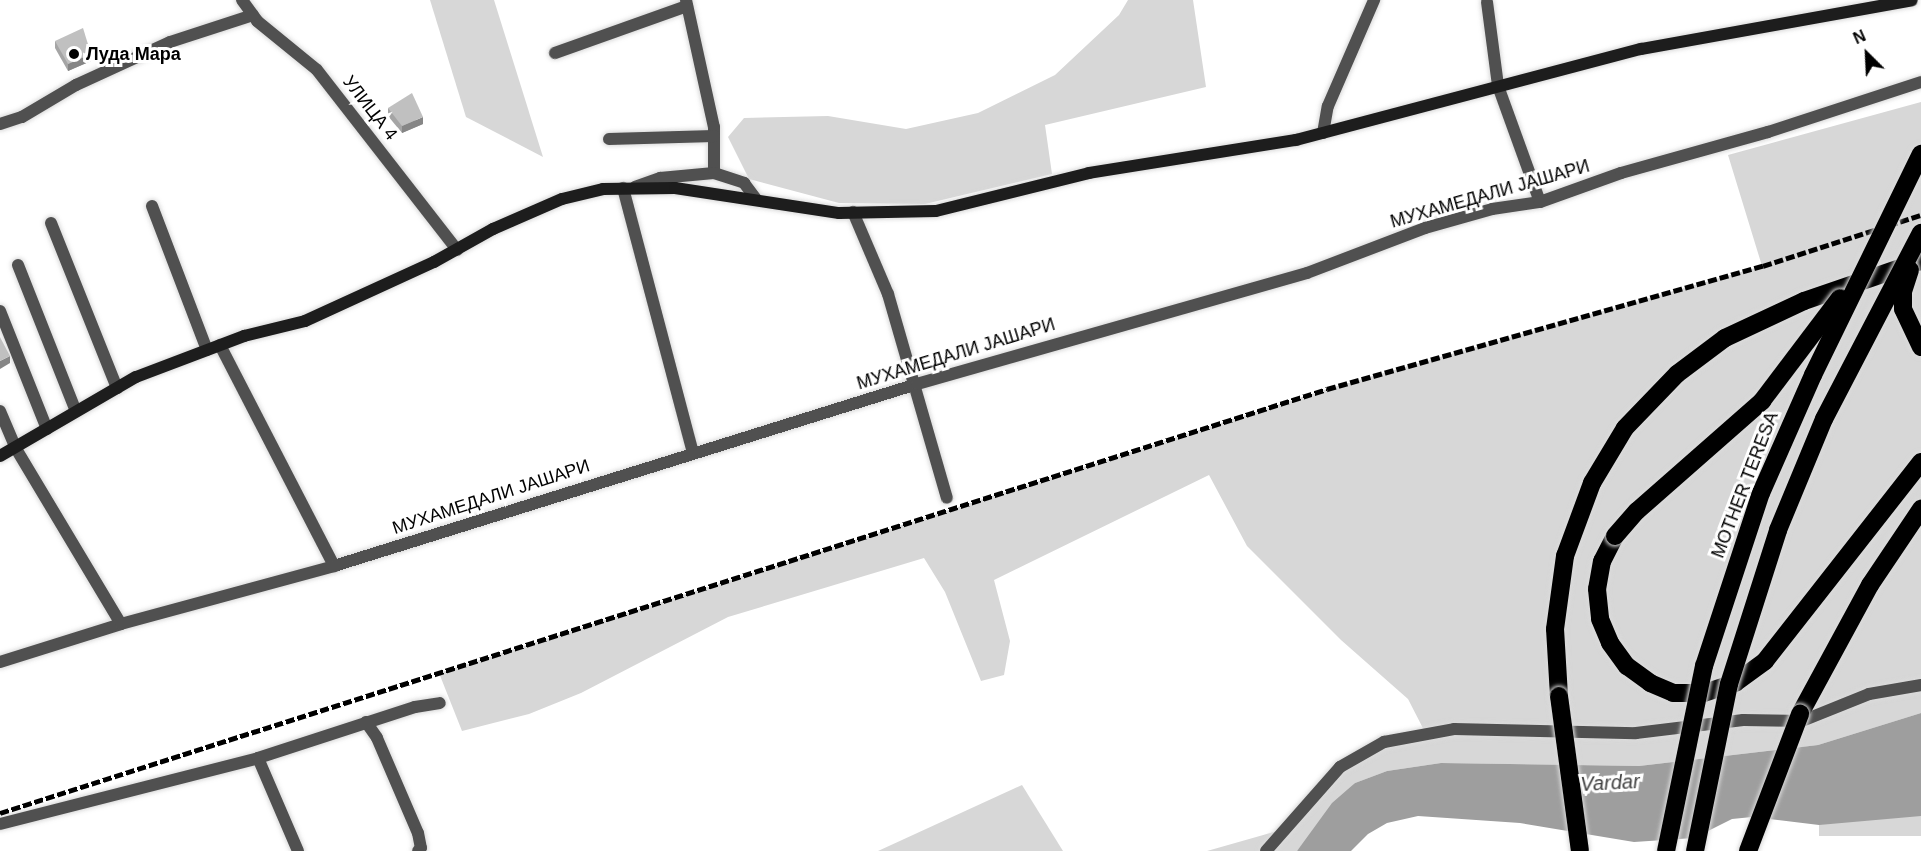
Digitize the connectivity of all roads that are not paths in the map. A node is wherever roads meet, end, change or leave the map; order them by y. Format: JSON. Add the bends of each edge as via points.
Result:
{"nodes":[{"id":1,"x":242,"y":0,"type":"edge"},
{"id":2,"x":1374,"y":0,"type":"edge"},
{"id":3,"x":1912,"y":0,"type":"edge"},
{"id":4,"x":1487,"y":2,"type":"dead end"},
{"id":5,"x":1887,"y":2,"type":"edge"},
{"id":6,"x":686,"y":3,"type":"edge"},
{"id":7,"x":253,"y":15,"type":"junction"},
{"id":8,"x":555,"y":53,"type":"dead end"},
{"id":9,"x":1921,"y":82,"type":"edge"},
{"id":10,"x":1498,"y":86,"type":"junction"},
{"id":11,"x":0,"y":124,"type":"edge"},
{"id":12,"x":1323,"y":133,"type":"junction"},
{"id":13,"x":714,"y":136,"type":"junction"},
{"id":14,"x":609,"y":139,"type":"dead end"},
{"id":15,"x":1921,"y":154,"type":"edge"},
{"id":16,"x":714,"y":173,"type":"junction"},
{"id":17,"x":629,"y":188,"type":"junction"},
{"id":18,"x":757,"y":200,"type":"junction"},
{"id":19,"x":1540,"y":202,"type":"junction"},
{"id":20,"x":152,"y":206,"type":"dead end"},
{"id":21,"x":853,"y":212,"type":"junction"},
{"id":22,"x":51,"y":223,"type":"dead end"},
{"id":23,"x":1921,"y":232,"type":"edge"},
{"id":24,"x":1921,"y":243,"type":"edge"},
{"id":25,"x":1874,"y":247,"type":"junction"},
{"id":26,"x":457,"y":250,"type":"junction"},
{"id":27,"x":1921,"y":261,"type":"edge"},
{"id":28,"x":18,"y":265,"type":"dead end"},
{"id":29,"x":0,"y":311,"type":"edge"},
{"id":30,"x":220,"y":345,"type":"junction"},
{"id":31,"x":1921,"y":347,"type":"edge"},
{"id":32,"x":207,"y":350,"type":"junction"},
{"id":33,"x":917,"y":384,"type":"junction"},
{"id":34,"x":117,"y":388,"type":"junction"},
{"id":35,"x":75,"y":410,"type":"junction"},
{"id":36,"x":0,"y":411,"type":"edge"},
{"id":37,"x":48,"y":429,"type":"junction"},
{"id":38,"x":15,"y":447,"type":"junction"},
{"id":39,"x":693,"y":453,"type":"junction"},
{"id":40,"x":0,"y":456,"type":"edge"},
{"id":41,"x":1921,"y":462,"type":"edge"},
{"id":42,"x":947,"y":498,"type":"dead end"},
{"id":43,"x":1921,"y":509,"type":"edge"},
{"id":44,"x":334,"y":566,"type":"junction"},
{"id":45,"x":121,"y":624,"type":"junction"},
{"id":46,"x":0,"y":662,"type":"edge"},
{"id":47,"x":1921,"y":685,"type":"edge"},
{"id":48,"x":440,"y":703,"type":"dead end"},
{"id":49,"x":366,"y":722,"type":"junction"},
{"id":50,"x":258,"y":758,"type":"junction"},
{"id":51,"x":0,"y":824,"type":"edge"},
{"id":52,"x":298,"y":851,"type":"edge"},
{"id":53,"x":418,"y":851,"type":"edge"},
{"id":54,"x":1266,"y":851,"type":"edge"},
{"id":55,"x":1580,"y":851,"type":"edge"},
{"id":56,"x":1666,"y":851,"type":"edge"},
{"id":57,"x":1695,"y":851,"type":"edge"},
{"id":58,"x":1748,"y":851,"type":"edge"}],
"edges":[{"from":1,"to":7,"type":"street","name":"УЛИЦА 4"},
{"from":2,"to":12,"type":"street","via":[[1328,106]]},
{"from":3,"to":5,"type":"main road"},
{"from":4,"to":10,"type":"street"},
{"from":5,"to":10,"type":"main road","via":[[1641,48]]},
{"from":6,"to":8,"type":"street"},
{"from":6,"to":13,"type":"street"},
{"from":7,"to":11,"type":"street","via":[[170,42],[76,85],[22,117]]},
{"from":7,"to":26,"type":"street","name":"УЛИЦА 4","via":[[317,70]]},
{"from":9,"to":19,"type":"street","name":"МУХАМЕДАЛИ ЈАШАРИ","via":[[1768,132],[1621,173]]},
{"from":10,"to":12,"type":"main road"},
{"from":10,"to":19,"type":"street"},
{"from":12,"to":21,"type":"main road","via":[[1089,174],[936,211]]},
{"from":13,"to":14,"type":"street"},
{"from":13,"to":16,"type":"street"},
{"from":15,"to":25,"type":"highway","name":"MOTHER TERESA","bridge":true},
{"from":16,"to":17,"type":"street","via":[[660,178]]},
{"from":16,"to":18,"type":"street","via":[[744,183]]},
{"from":17,"to":18,"type":"main road","via":[[675,188]]},
{"from":17,"to":26,"type":"main road","via":[[562,199]]},
{"from":17,"to":39,"type":"street"},
{"from":18,"to":21,"type":"main road"},
{"from":19,"to":33,"type":"street","name":"МУХАМЕДАЛИ ЈАШАРИ","via":[[1492,209],[1425,228],[1307,273]]},
{"from":20,"to":32,"type":"street"},
{"from":21,"to":33,"type":"street","via":[[888,294]]},
{"from":22,"to":34,"type":"street"},
{"from":23,"to":57,"type":"highway","bridge":true,"via":[[1824,419],[1778,530],[1729,684]]},
{"from":24,"to":31,"type":"highway","bridge":true,"via":[[1903,300],[1906,318]]},
{"from":25,"to":41,"type":"highway","bridge":true,"via":[[1817,332],[1762,401],[1637,511],[1615,536],[1602,561],[1597,589],[1600,619],[1610,643],[1627,666],[1672,693],[1704,693],[1735,683],[1765,661]]},
{"from":25,"to":56,"type":"highway","name":"MOTHER TERESA","bridge":true,"via":[[1795,413],[1746,535],[1693,711]]},
{"from":26,"to":30,"type":"main road","via":[[305,321]]},
{"from":27,"to":55,"type":"highway","bridge":true,"via":[[1804,301],[1725,338],[1677,374],[1625,428],[1592,483],[1565,556],[1555,629],[1559,696]]},
{"from":28,"to":35,"type":"street"},
{"from":29,"to":37,"type":"street"},
{"from":30,"to":32,"type":"main road"},
{"from":30,"to":44,"type":"street"},
{"from":32,"to":34,"type":"main road"},
{"from":33,"to":39,"type":"street","name":"МУХАМЕДАЛИ ЈАШАРИ"},
{"from":33,"to":42,"type":"street"},
{"from":34,"to":35,"type":"main road"},
{"from":35,"to":37,"type":"main road"},
{"from":36,"to":38,"type":"street"},
{"from":37,"to":38,"type":"main road"},
{"from":38,"to":40,"type":"main road"},
{"from":38,"to":45,"type":"street"},
{"from":39,"to":44,"type":"street","name":"МУХАМЕДАЛИ ЈАШАРИ"},
{"from":43,"to":58,"type":"highway","bridge":true,"via":[[1862,599],[1800,714]]},
{"from":44,"to":45,"type":"street","name":"МУХАМЕДАЛИ ЈАШАРИ"},
{"from":45,"to":46,"type":"street","name":"МУХАМЕДАЛИ ЈАШАРИ"},
{"from":47,"to":54,"type":"street","via":[[1869,694],[1802,721],[1743,720],[1636,733],[1454,729],[1384,742],[1340,766]]},
{"from":48,"to":49,"type":"street"},
{"from":49,"to":50,"type":"street"},
{"from":49,"to":53,"type":"street","via":[[377,738],[418,832]]},
{"from":50,"to":51,"type":"street"},
{"from":50,"to":52,"type":"street"}]}
